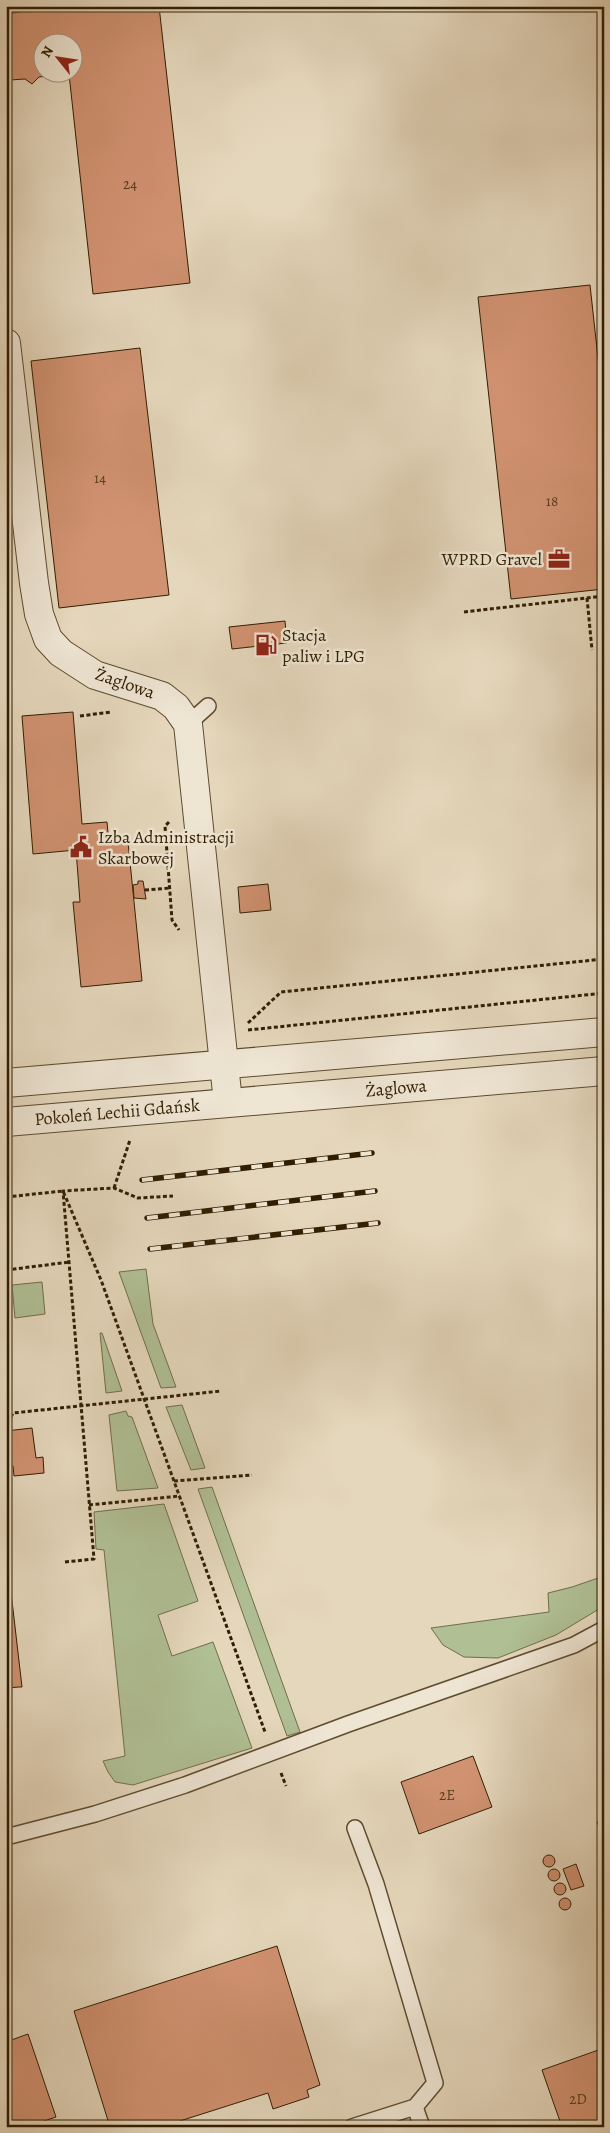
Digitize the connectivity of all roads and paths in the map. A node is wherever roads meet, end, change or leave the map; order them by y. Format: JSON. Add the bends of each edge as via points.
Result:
{"nodes":[{"id":1,"x":6,"y":343,"type":"edge"},
{"id":2,"x":604,"y":596,"type":"edge"},
{"id":3,"x":587,"y":598,"type":"junction"},
{"id":4,"x":464,"y":612,"type":"dead end"},
{"id":5,"x":592,"y":650,"type":"dead end"},
{"id":6,"x":118,"y":712,"type":"dead end"},
{"id":7,"x":80,"y":716,"type":"dead end"},
{"id":8,"x":170,"y":820,"type":"dead end"},
{"id":9,"x":170,"y":888,"type":"junction"},
{"id":10,"x":145,"y":890,"type":"dead end"},
{"id":11,"x":172,"y":920,"type":"dead end"},
{"id":12,"x":604,"y":960,"type":"edge"},
{"id":13,"x":604,"y":993,"type":"edge"},
{"id":14,"x":604,"y":1032,"type":"edge"},
{"id":15,"x":224,"y":1064,"type":"junction"},
{"id":16,"x":604,"y":1071,"type":"edge"},
{"id":17,"x":6,"y":1083,"type":"edge"},
{"id":18,"x":228,"y":1102,"type":"junction"},
{"id":19,"x":6,"y":1122,"type":"edge"},
{"id":20,"x":132,"y":1135,"type":"dead end"},
{"id":21,"x":114,"y":1188,"type":"junction"},
{"id":22,"x":63,"y":1192,"type":"junction"},
{"id":23,"x":173,"y":1196,"type":"dead end"},
{"id":24,"x":6,"y":1197,"type":"edge"},
{"id":25,"x":70,"y":1262,"type":"junction"},
{"id":26,"x":6,"y":1270,"type":"edge"},
{"id":27,"x":222,"y":1391,"type":"dead end"},
{"id":28,"x":144,"y":1400,"type":"junction"},
{"id":29,"x":81,"y":1406,"type":"junction"},
{"id":30,"x":10,"y":1430,"type":"dead end"},
{"id":31,"x":252,"y":1475,"type":"dead end"},
{"id":32,"x":174,"y":1481,"type":"junction"},
{"id":33,"x":180,"y":1496,"type":"junction"},
{"id":34,"x":89,"y":1505,"type":"junction"},
{"id":35,"x":65,"y":1562,"type":"dead end"},
{"id":36,"x":604,"y":1629,"type":"edge"},
{"id":37,"x":274,"y":1752,"type":"junction"},
{"id":38,"x":355,"y":1828,"type":"dead end"},
{"id":39,"x":6,"y":1836,"type":"edge"},
{"id":40,"x":415,"y":2107,"type":"junction"},
{"id":41,"x":352,"y":2127,"type":"edge"},
{"id":42,"x":422,"y":2127,"type":"edge"}],
"edges":[{"from":1,"to":15,"type":"street","name":"Żaglowa","via":[[34,583],[39,614],[48,639],[61,653],[96,675],[162,696],[176,707],[198,715]]},
{"from":2,"to":3,"type":"path"},
{"from":3,"to":4,"type":"path"},
{"from":3,"to":5,"type":"path"},
{"from":6,"to":7,"type":"path"},
{"from":8,"to":9,"type":"path","via":[[166,826]]},
{"from":9,"to":10,"type":"path"},
{"from":9,"to":11,"type":"path"},
{"from":12,"to":13,"type":"path","via":[[281,992],[241,1030]]},
{"from":14,"to":15,"type":"street"},
{"from":15,"to":17,"type":"street"},
{"from":15,"to":18,"type":"street","name":"Żaglowa"},
{"from":16,"to":18,"type":"street","name":"Żaglowa"},
{"from":18,"to":19,"type":"street","name":"Pokoleń Lechii Gdańsk"},
{"from":20,"to":21,"type":"path"},
{"from":21,"to":22,"type":"path"},
{"from":21,"to":23,"type":"path","via":[[138,1198]]},
{"from":22,"to":24,"type":"path"},
{"from":22,"to":25,"type":"path"},
{"from":22,"to":28,"type":"path","via":[[101,1280]]},
{"from":25,"to":26,"type":"path"},
{"from":25,"to":29,"type":"path"},
{"from":27,"to":28,"type":"path"},
{"from":28,"to":29,"type":"path"},
{"from":28,"to":32,"type":"path"},
{"from":29,"to":30,"type":"path","via":[[13,1413]]},
{"from":29,"to":34,"type":"path"},
{"from":31,"to":32,"type":"path"},
{"from":32,"to":33,"type":"path"},
{"from":33,"to":34,"type":"path"},
{"from":33,"to":37,"type":"path"},
{"from":34,"to":35,"type":"path","via":[[94,1559]]},
{"from":36,"to":37,"type":"lane","via":[[574,1645]]},
{"from":37,"to":39,"type":"lane","via":[[95,1814]]},
{"from":38,"to":40,"type":"lane","via":[[376,1884],[436,2083]]},
{"from":40,"to":41,"type":"lane"},
{"from":40,"to":42,"type":"lane"}]}
